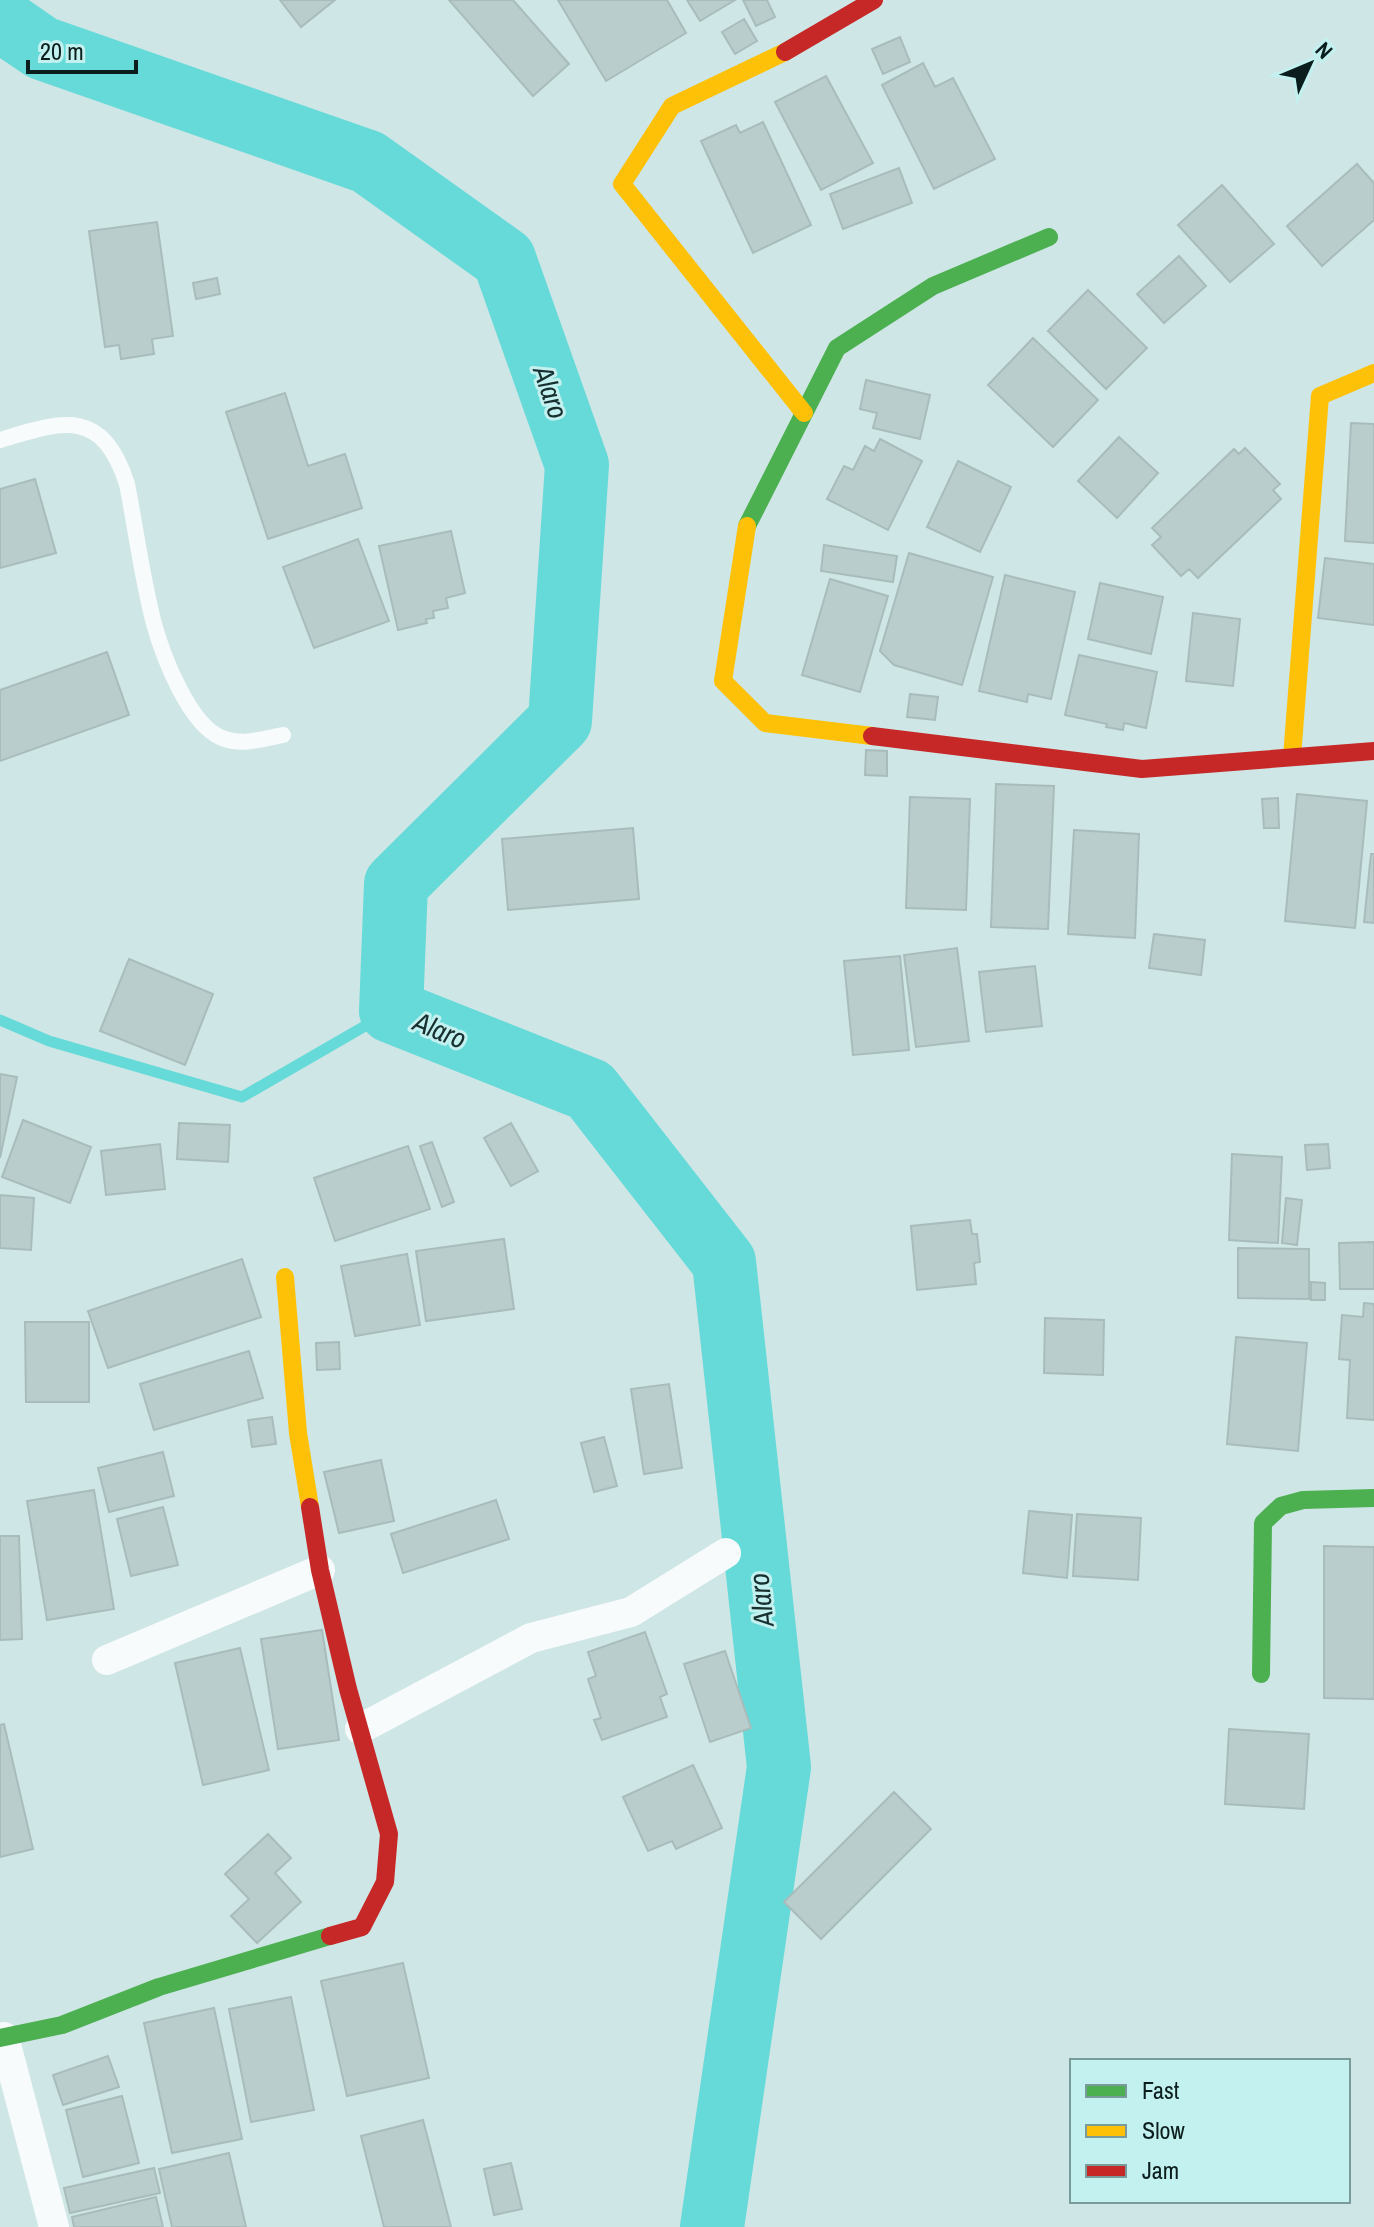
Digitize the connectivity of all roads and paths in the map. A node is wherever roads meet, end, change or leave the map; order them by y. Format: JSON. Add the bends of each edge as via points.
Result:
{"nodes":[{"id":1,"x":874,"y":0,"type":"edge"},
{"id":2,"x":1049,"y":237,"type":"dead end"},
{"id":3,"x":1374,"y":373,"type":"edge"},
{"id":4,"x":804,"y":413,"type":"junction"},
{"id":5,"x":0,"y":440,"type":"edge"},
{"id":6,"x":283,"y":735,"type":"dead end"},
{"id":7,"x":1374,"y":751,"type":"edge"},
{"id":8,"x":1292,"y":757,"type":"junction"},
{"id":9,"x":285,"y":1277,"type":"dead end"},
{"id":10,"x":1374,"y":1498,"type":"edge"},
{"id":11,"x":726,"y":1553,"type":"dead end"},
{"id":12,"x":320,"y":1570,"type":"junction"},
{"id":13,"x":107,"y":1660,"type":"dead end"},
{"id":14,"x":1261,"y":1674,"type":"dead end"},
{"id":15,"x":360,"y":1729,"type":"junction"},
{"id":16,"x":2,"y":2038,"type":"edge"},
{"id":17,"x":54,"y":2227,"type":"edge"}],
"edges":[{"from":1,"to":4,"type":"street","via":[[769,61],[672,106],[622,184]]},
{"from":2,"to":4,"type":"street","via":[[933,286],[837,348]]},
{"from":3,"to":8,"type":"street","via":[[1320,396]]},
{"from":4,"to":8,"type":"street","via":[[747,525],[723,681],[765,723],[1142,769]]},
{"from":5,"to":6,"type":"lane","via":[[71,424],[89,428],[108,444],[127,484],[155,625],[192,711],[224,740],[242,743]]},
{"from":7,"to":8,"type":"street"},
{"from":9,"to":12,"type":"street","via":[[298,1433]]},
{"from":10,"to":14,"type":"street","via":[[1303,1500],[1281,1506],[1263,1523]]},
{"from":11,"to":15,"type":"street","via":[[631,1612],[531,1638]]},
{"from":12,"to":13,"type":"street"},
{"from":12,"to":15,"type":"street"},
{"from":15,"to":16,"type":"street","via":[[389,1834],[385,1882],[362,1927],[159,1987],[62,2025]]},
{"from":16,"to":17,"type":"street"}]}
